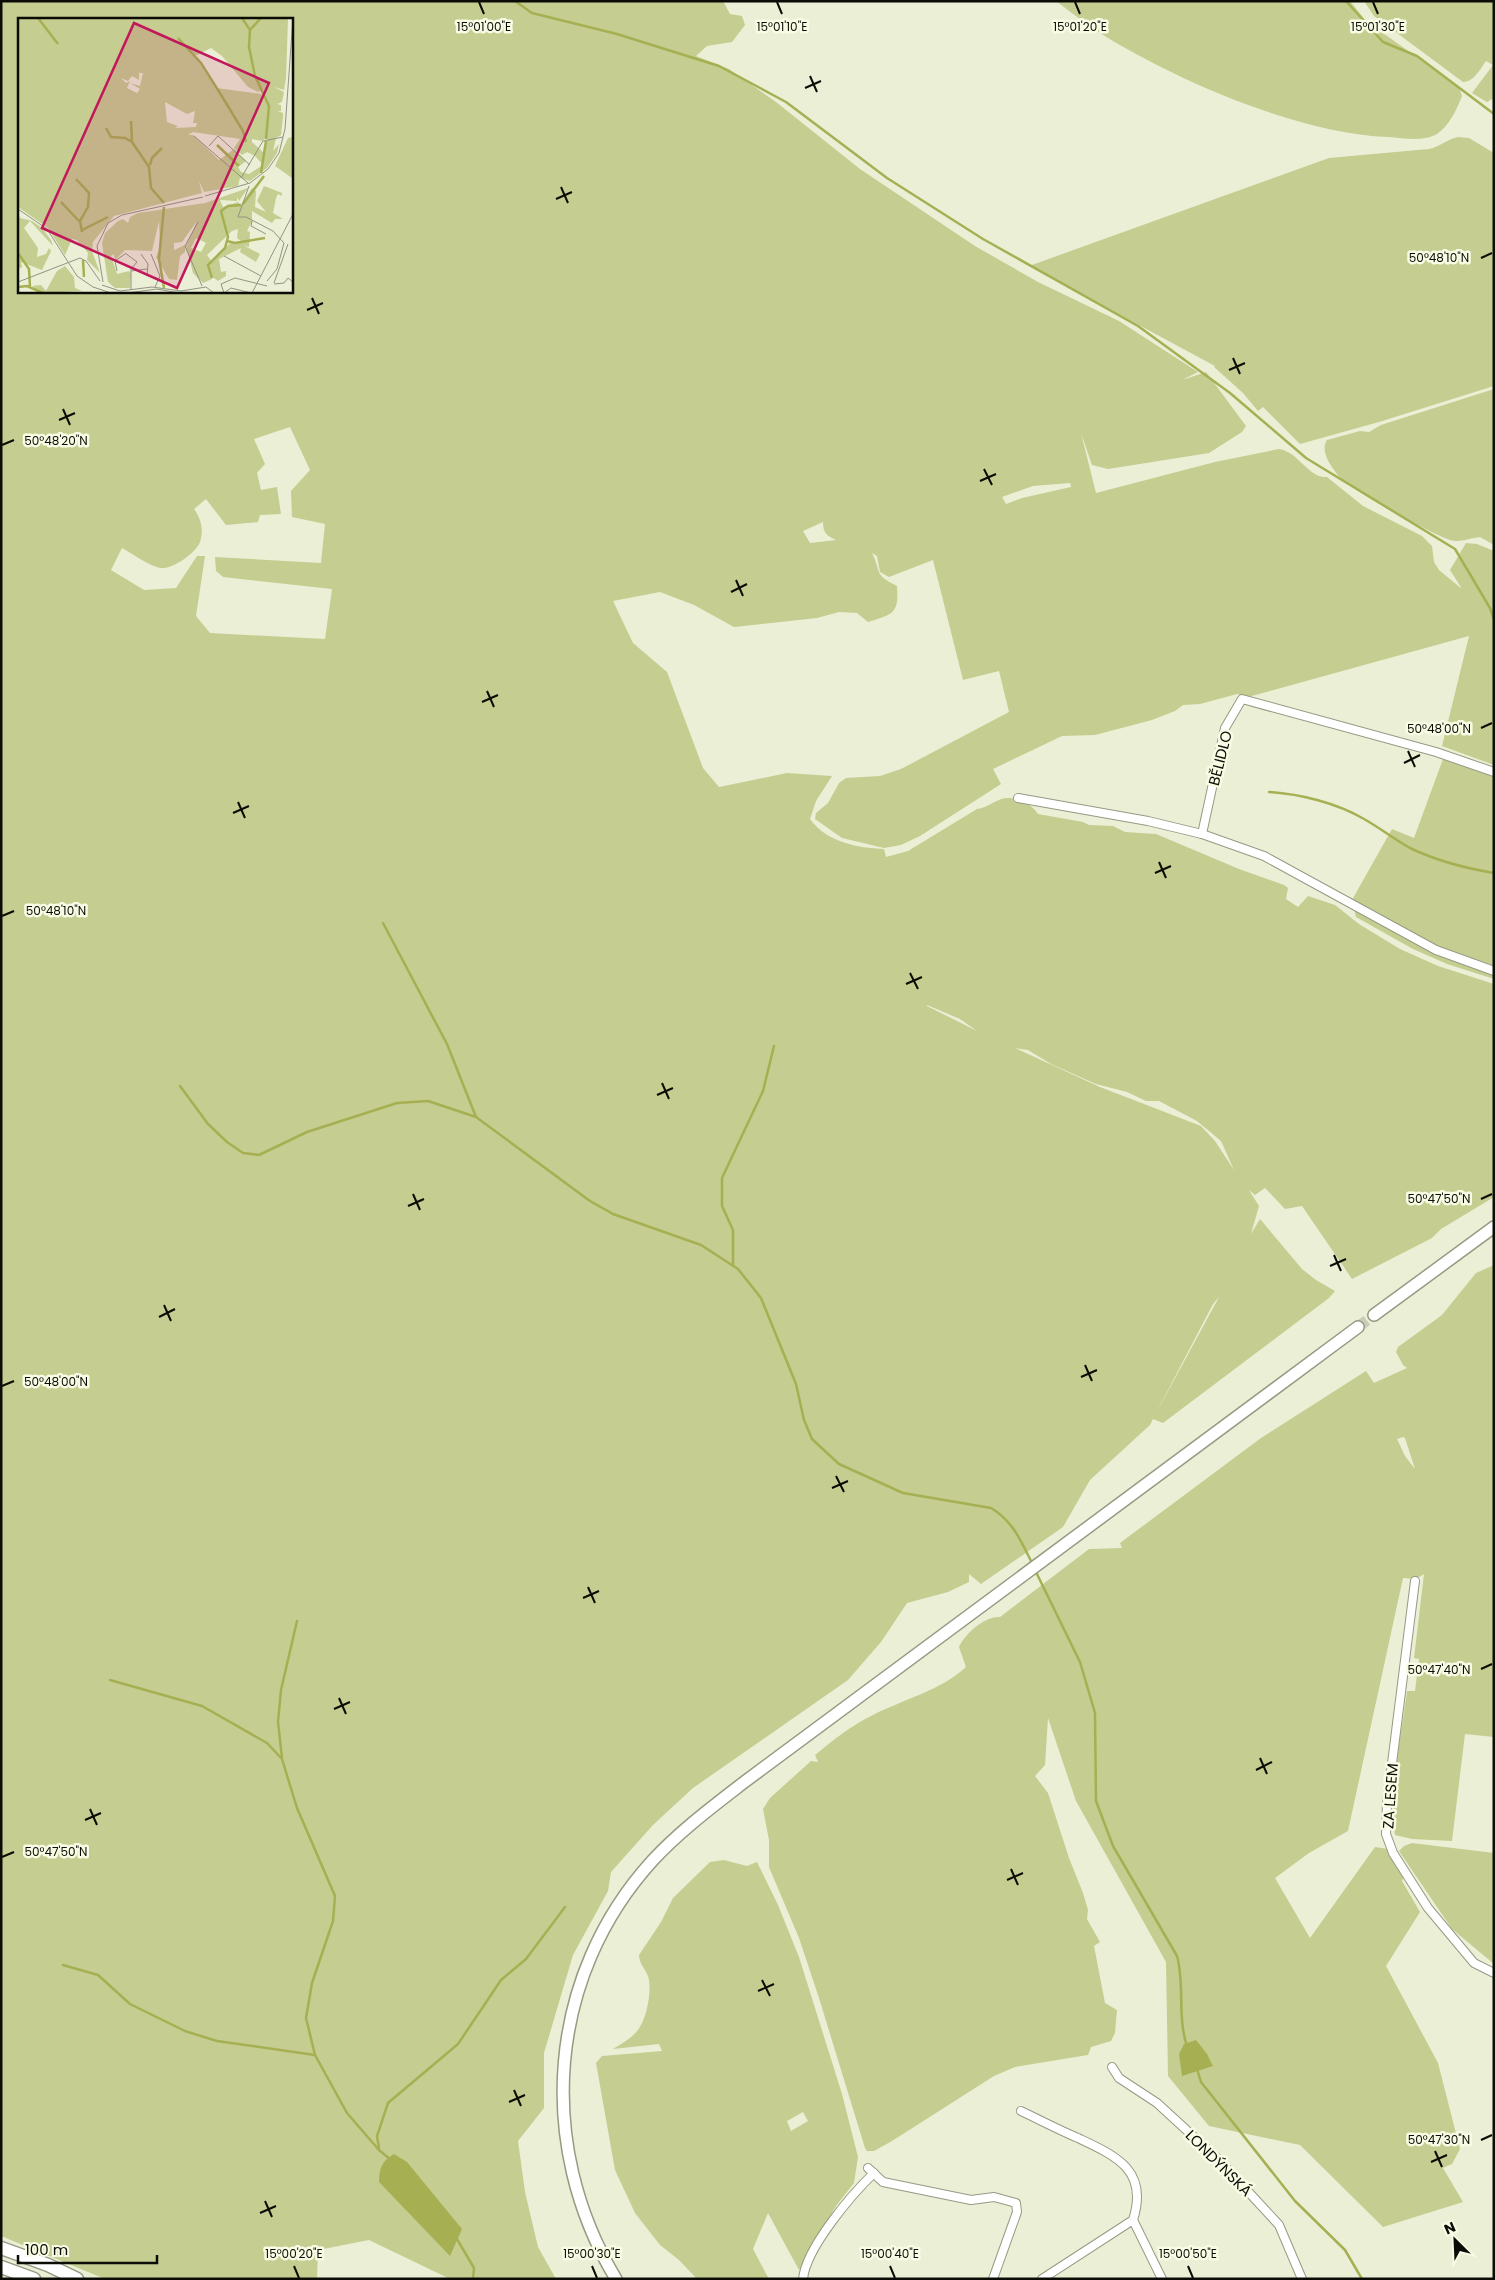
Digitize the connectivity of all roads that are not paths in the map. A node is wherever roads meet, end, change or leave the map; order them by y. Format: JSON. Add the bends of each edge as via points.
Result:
{"nodes":[{"id":1,"x":1494,"y":772,"type":"edge"},
{"id":2,"x":1018,"y":798,"type":"dead end"},
{"id":3,"x":1202,"y":834,"type":"junction"},
{"id":4,"x":1494,"y":971,"type":"edge"},
{"id":5,"x":1494,"y":1227,"type":"edge"},
{"id":6,"x":1374,"y":1315,"type":"tunnel mouth"},
{"id":7,"x":1358,"y":1327,"type":"tunnel mouth"},
{"id":8,"x":1414,"y":1581,"type":"dead end"},
{"id":9,"x":1494,"y":1974,"type":"edge"},
{"id":10,"x":1112,"y":2067,"type":"dead end"},
{"id":11,"x":1022,"y":2111,"type":"dead end"},
{"id":12,"x":1133,"y":2220,"type":"junction"},
{"id":13,"x":1,"y":2248,"type":"edge"},
{"id":14,"x":1,"y":2268,"type":"edge"},
{"id":15,"x":34,"y":2279,"type":"edge"},
{"id":16,"x":77,"y":2279,"type":"edge"},
{"id":17,"x":616,"y":2279,"type":"edge"},
{"id":18,"x":804,"y":2279,"type":"edge"},
{"id":19,"x":993,"y":2279,"type":"edge"},
{"id":20,"x":1042,"y":2279,"type":"edge"},
{"id":21,"x":1162,"y":2279,"type":"edge"},
{"id":22,"x":1302,"y":2279,"type":"edge"}],
"edges":[{"from":1,"to":3,"type":"street","name":"BĚLIDLO","via":[[1436,752],[1242,699],[1225,728]]},
{"from":2,"to":3,"type":"street"},
{"from":3,"to":4,"type":"street","via":[[1264,856],[1436,950]]},
{"from":5,"to":6,"type":"main road"},
{"from":7,"to":17,"type":"main road","via":[[687,1827],[653,1860],[623,1897],[590,1958],[571,2013],[564,2067],[567,2151],[585,2219]]},
{"from":8,"to":9,"type":"street","name":"ZA LESEM","via":[[1386,1834],[1393,1853],[1428,1908],[1474,1962]]},
{"from":10,"to":22,"type":"street","name":"LONDÝNSKÁ","via":[[1119,2078],[1157,2104],[1218,2159],[1280,2224]]},
{"from":11,"to":12,"type":"street","via":[[1119,2159],[1133,2178],[1138,2194]]},
{"from":12,"to":20,"type":"street"},
{"from":12,"to":21,"type":"street"},
{"from":13,"to":16,"type":"highway","via":[[48,2264]]},
{"from":14,"to":15,"type":"highway"},
{"from":18,"to":19,"type":"street","via":[[804,2270],[812,2253],[871,2171],[883,2182],[942,2195],[971,2200],[994,2197],[1016,2202],[1017,2212]]}]}
